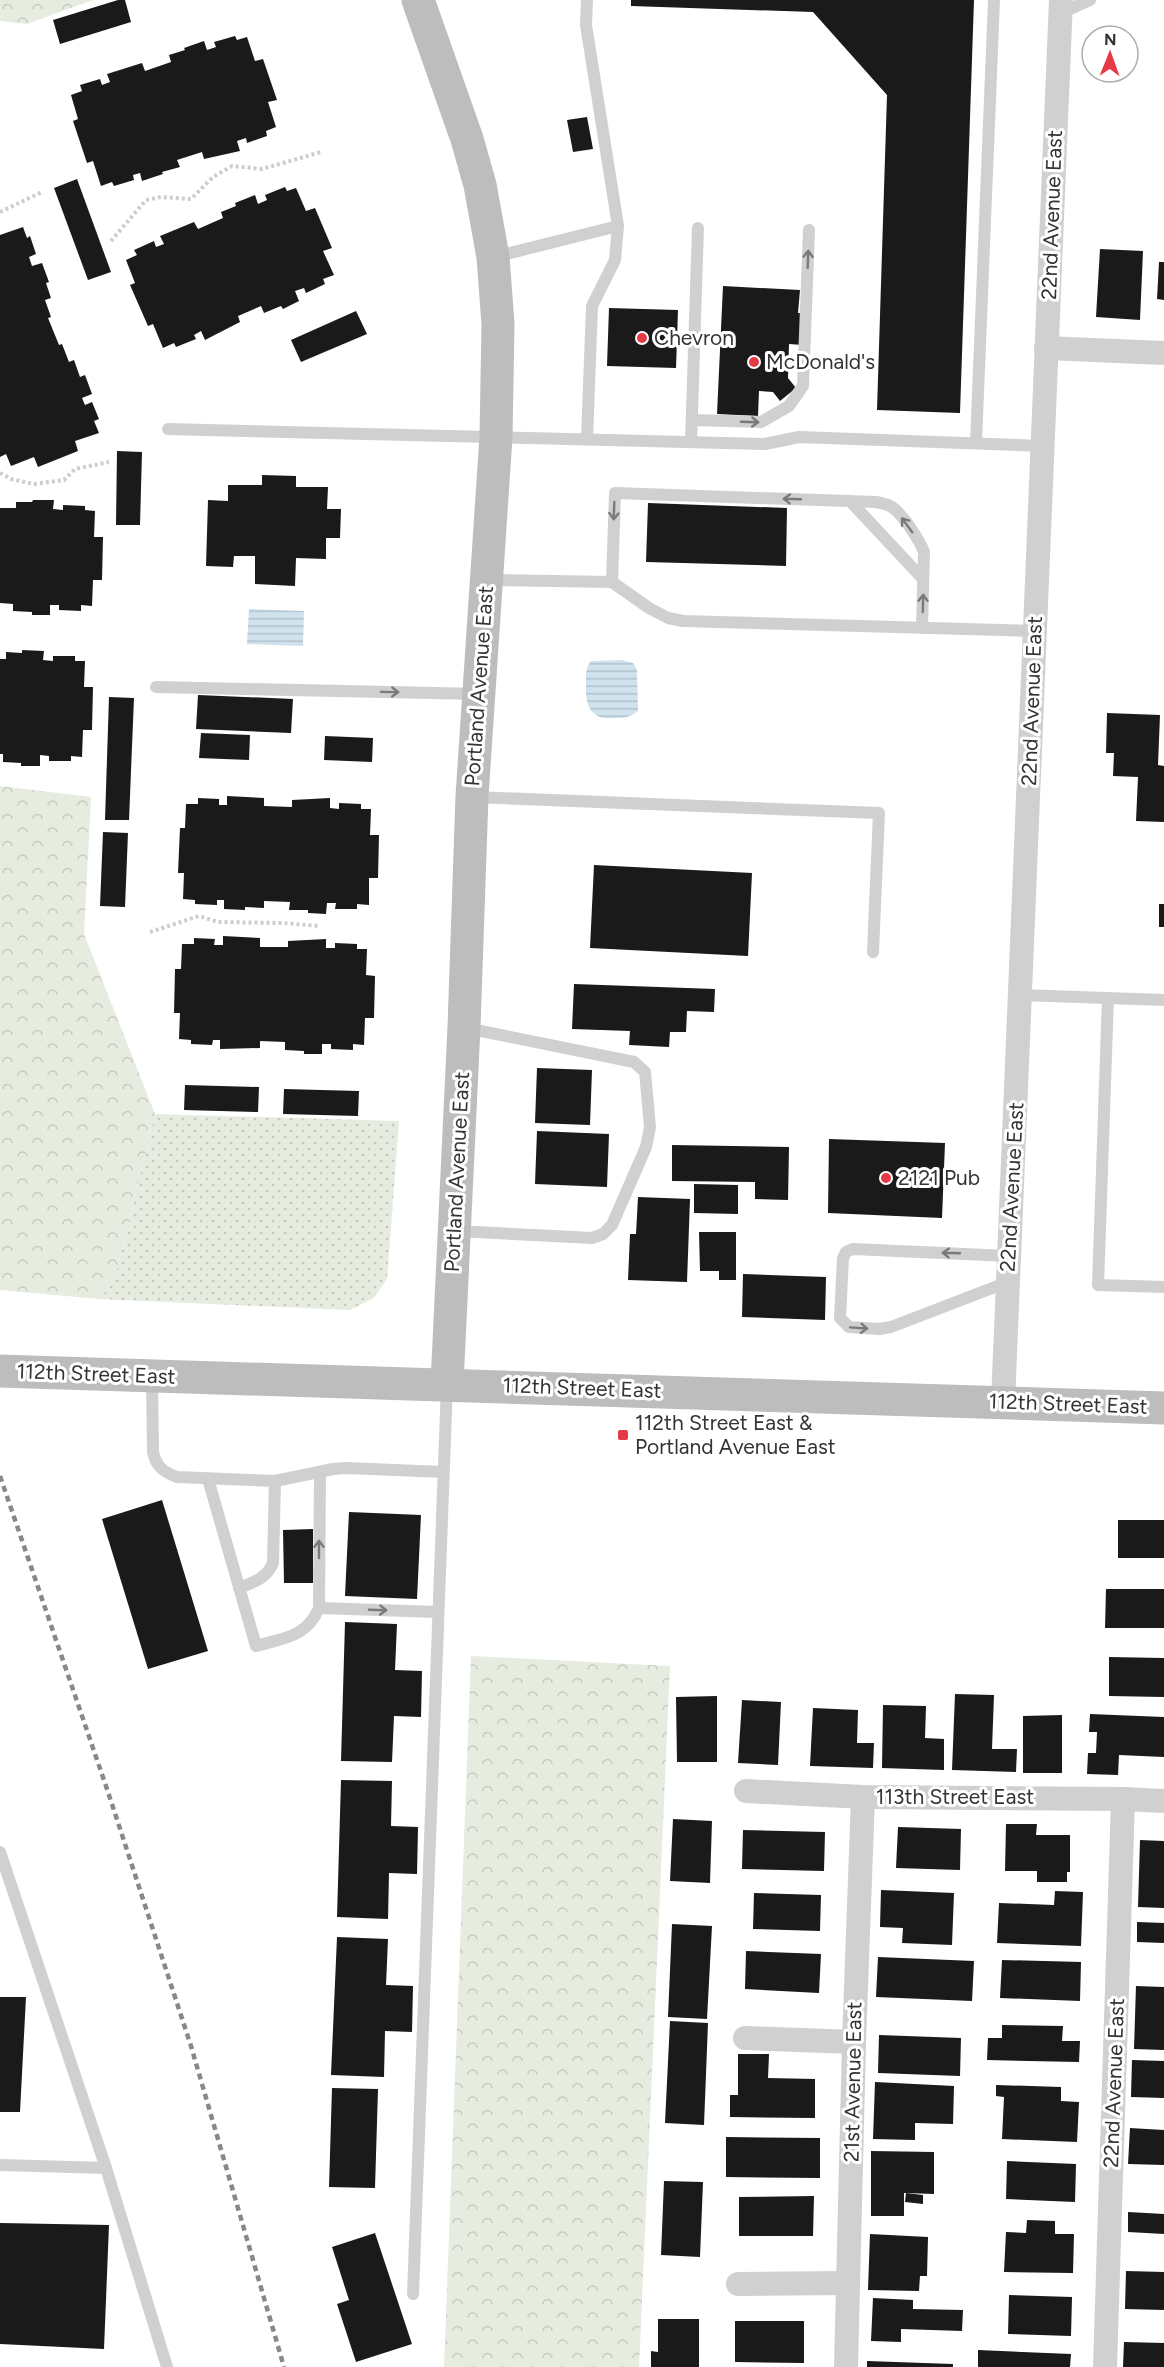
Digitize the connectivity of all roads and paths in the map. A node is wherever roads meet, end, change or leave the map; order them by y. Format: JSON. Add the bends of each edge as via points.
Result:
{"nodes":[{"id":1,"x":418,"y":0,"type":"edge"},
{"id":2,"x":587,"y":0,"type":"edge"},
{"id":3,"x":994,"y":0,"type":"edge"},
{"id":4,"x":1090,"y":0,"type":"edge"},
{"id":5,"x":1061,"y":7,"type":"edge"},
{"id":6,"x":321,"y":152,"type":"dead end"},
{"id":7,"x":42,"y":192,"type":"dead end"},
{"id":8,"x":0,"y":212,"type":"edge"},
{"id":9,"x":618,"y":226,"type":"junction"},
{"id":10,"x":698,"y":228,"type":"dead end"},
{"id":11,"x":809,"y":230,"type":"dead end"},
{"id":12,"x":111,"y":241,"type":"dead end"},
{"id":13,"x":493,"y":257,"type":"junction"},
{"id":14,"x":1046,"y":348,"type":"junction"},
{"id":15,"x":1164,"y":352,"type":"edge"},
{"id":16,"x":692,"y":420,"type":"junction"},
{"id":17,"x":168,"y":429,"type":"dead end"},
{"id":18,"x":496,"y":437,"type":"junction"},
{"id":19,"x":587,"y":439,"type":"junction"},
{"id":20,"x":691,"y":442,"type":"junction"},
{"id":21,"x":976,"y":443,"type":"junction"},
{"id":22,"x":1043,"y":446,"type":"junction"},
{"id":23,"x":109,"y":462,"type":"dead end"},
{"id":24,"x":0,"y":473,"type":"edge"},
{"id":25,"x":850,"y":501,"type":"junction"},
{"id":26,"x":923,"y":579,"type":"junction"},
{"id":27,"x":486,"y":580,"type":"junction"},
{"id":28,"x":612,"y":582,"type":"junction"},
{"id":29,"x":922,"y":628,"type":"junction"},
{"id":30,"x":1035,"y":632,"type":"junction"},
{"id":31,"x":156,"y":687,"type":"dead end"},
{"id":32,"x":479,"y":694,"type":"junction"},
{"id":33,"x":472,"y":796,"type":"junction"},
{"id":34,"x":320,"y":926,"type":"dead end"},
{"id":35,"x":150,"y":932,"type":"dead end"},
{"id":36,"x":873,"y":952,"type":"dead end"},
{"id":37,"x":1022,"y":995,"type":"junction"},
{"id":38,"x":1108,"y":998,"type":"junction"},
{"id":39,"x":1164,"y":1000,"type":"edge"},
{"id":40,"x":464,"y":1027,"type":"junction"},
{"id":41,"x":454,"y":1231,"type":"junction"},
{"id":42,"x":1009,"y":1256,"type":"junction"},
{"id":43,"x":1008,"y":1282,"type":"junction"},
{"id":44,"x":1164,"y":1287,"type":"edge"},
{"id":45,"x":0,"y":1371,"type":"edge"},
{"id":46,"x":152,"y":1376,"type":"junction"},
{"id":47,"x":447,"y":1384,"type":"junction"},
{"id":48,"x":1003,"y":1402,"type":"junction"},
{"id":49,"x":1164,"y":1408,"type":"edge"},
{"id":50,"x":320,"y":1472,"type":"junction"},
{"id":51,"x":443,"y":1472,"type":"junction"},
{"id":52,"x":208,"y":1479,"type":"junction"},
{"id":53,"x":275,"y":1481,"type":"junction"},
{"id":54,"x":239,"y":1588,"type":"junction"},
{"id":55,"x":319,"y":1608,"type":"junction"},
{"id":56,"x":438,"y":1612,"type":"junction"},
{"id":57,"x":746,"y":1791,"type":"dead end"},
{"id":58,"x":863,"y":1797,"type":"junction"},
{"id":59,"x":1123,"y":1799,"type":"junction"},
{"id":60,"x":1164,"y":1802,"type":"edge"},
{"id":61,"x":0,"y":1852,"type":"edge"},
{"id":62,"x":745,"y":2038,"type":"dead end"},
{"id":63,"x":854,"y":2042,"type":"junction"},
{"id":64,"x":0,"y":2165,"type":"edge"},
{"id":65,"x":106,"y":2168,"type":"junction"},
{"id":66,"x":848,"y":2283,"type":"junction"},
{"id":67,"x":738,"y":2284,"type":"dead end"},
{"id":68,"x":413,"y":2294,"type":"dead end"},
{"id":69,"x":167,"y":2367,"type":"edge"},
{"id":70,"x":846,"y":2367,"type":"edge"},
{"id":71,"x":1105,"y":2367,"type":"edge"}],
"edges":[{"from":1,"to":13,"type":"main road","name":"Portland Avenue East","via":[[467,139]]},
{"from":2,"to":9,"type":"lane","via":[[586,25]]},
{"from":3,"to":21,"type":"lane"},
{"from":4,"to":5,"type":"lane"},
{"from":5,"to":14,"type":"street","name":"22nd Avenue East"},
{"from":6,"to":12,"type":"path","via":[[262,170],[232,166],[213,177],[191,199],[146,200]]},
{"from":7,"to":8,"type":"path"},
{"from":9,"to":13,"type":"lane"},
{"from":9,"to":19,"type":"lane","via":[[615,260],[592,306]]},
{"from":10,"to":16,"type":"lane"},
{"from":16,"to":11,"type":"lane","one_way":true,"via":[[761,422],[789,406],[803,386]]},
{"from":13,"to":18,"type":"main road","name":"Portland Avenue East","via":[[498,324]]},
{"from":14,"to":15,"type":"street"},
{"from":14,"to":22,"type":"street","name":"22nd Avenue East"},
{"from":16,"to":20,"type":"lane"},
{"from":17,"to":18,"type":"lane"},
{"from":18,"to":19,"type":"lane"},
{"from":18,"to":27,"type":"main road","name":"Portland Avenue East"},
{"from":19,"to":20,"type":"lane"},
{"from":20,"to":21,"type":"lane","via":[[765,444],[799,436]]},
{"from":21,"to":22,"type":"lane"},
{"from":22,"to":30,"type":"street","name":"22nd Avenue East"},
{"from":23,"to":24,"type":"path","via":[[75,469],[63,480],[34,484]]},
{"from":25,"to":26,"type":"lane"},
{"from":26,"to":25,"type":"lane","one_way":true,"via":[[921,544],[897,510],[876,502]]},
{"from":25,"to":28,"type":"lane","one_way":true,"via":[[615,493]]},
{"from":29,"to":26,"type":"lane","one_way":true},
{"from":27,"to":28,"type":"lane"},
{"from":27,"to":32,"type":"main road","name":"Portland Avenue East"},
{"from":28,"to":29,"type":"lane","via":[[649,608],[683,621]]},
{"from":29,"to":30,"type":"lane"},
{"from":30,"to":37,"type":"street","name":"22nd Avenue East"},
{"from":31,"to":32,"type":"lane","one_way":true},
{"from":32,"to":33,"type":"main road","name":"Portland Avenue East"},
{"from":33,"to":36,"type":"lane","via":[[879,813]]},
{"from":33,"to":40,"type":"main road","name":"Portland Avenue East"},
{"from":34,"to":35,"type":"path","via":[[218,922],[199,916]]},
{"from":37,"to":38,"type":"lane"},
{"from":37,"to":42,"type":"street","name":"22nd Avenue East"},
{"from":38,"to":39,"type":"lane"},
{"from":38,"to":44,"type":"lane","via":[[1098,1285]]},
{"from":40,"to":41,"type":"main road","name":"Portland Avenue East"},
{"from":40,"to":41,"type":"lane","via":[[634,1062],[645,1072],[650,1127],[642,1157],[612,1226],[603,1234],[592,1238]]},
{"from":41,"to":47,"type":"main road","name":"Portland Avenue East"},
{"from":42,"to":43,"type":"street","name":"22nd Avenue East"},
{"from":42,"to":43,"type":"lane","one_way":true,"via":[[853,1249],[843,1258],[840,1318],[849,1328],[891,1327]]},
{"from":43,"to":48,"type":"street","name":"22nd Avenue East"},
{"from":45,"to":46,"type":"main road","name":"112th Street East"},
{"from":46,"to":47,"type":"main road","name":"112th Street East"},
{"from":46,"to":52,"type":"lane","via":[[155,1463],[165,1473],[177,1477]]},
{"from":47,"to":48,"type":"main road","name":"112th Street East"},
{"from":47,"to":51,"type":"lane"},
{"from":48,"to":49,"type":"main road","name":"112th Street East"},
{"from":50,"to":51,"type":"lane","via":[[347,1468]]},
{"from":50,"to":53,"type":"lane"},
{"from":55,"to":50,"type":"lane","one_way":true},
{"from":51,"to":56,"type":"lane"},
{"from":52,"to":53,"type":"lane"},
{"from":52,"to":54,"type":"lane"},
{"from":53,"to":54,"type":"lane","via":[[273,1563],[263,1578]]},
{"from":54,"to":55,"type":"lane","via":[[256,1646],[297,1635],[310,1626]]},
{"from":55,"to":56,"type":"lane","one_way":true},
{"from":56,"to":68,"type":"lane"},
{"from":57,"to":58,"type":"street","name":"113th Street East"},
{"from":58,"to":59,"type":"street","name":"113th Street East"},
{"from":58,"to":63,"type":"street","name":"21st Avenue East"},
{"from":59,"to":60,"type":"street","name":"113th Street East"},
{"from":59,"to":71,"type":"street","name":"22nd Avenue East"},
{"from":61,"to":65,"type":"lane"},
{"from":62,"to":63,"type":"street"},
{"from":63,"to":66,"type":"street","name":"21st Avenue East"},
{"from":64,"to":65,"type":"lane"},
{"from":65,"to":69,"type":"lane"},
{"from":66,"to":67,"type":"street"},
{"from":66,"to":70,"type":"street","name":"21st Avenue East"}]}
